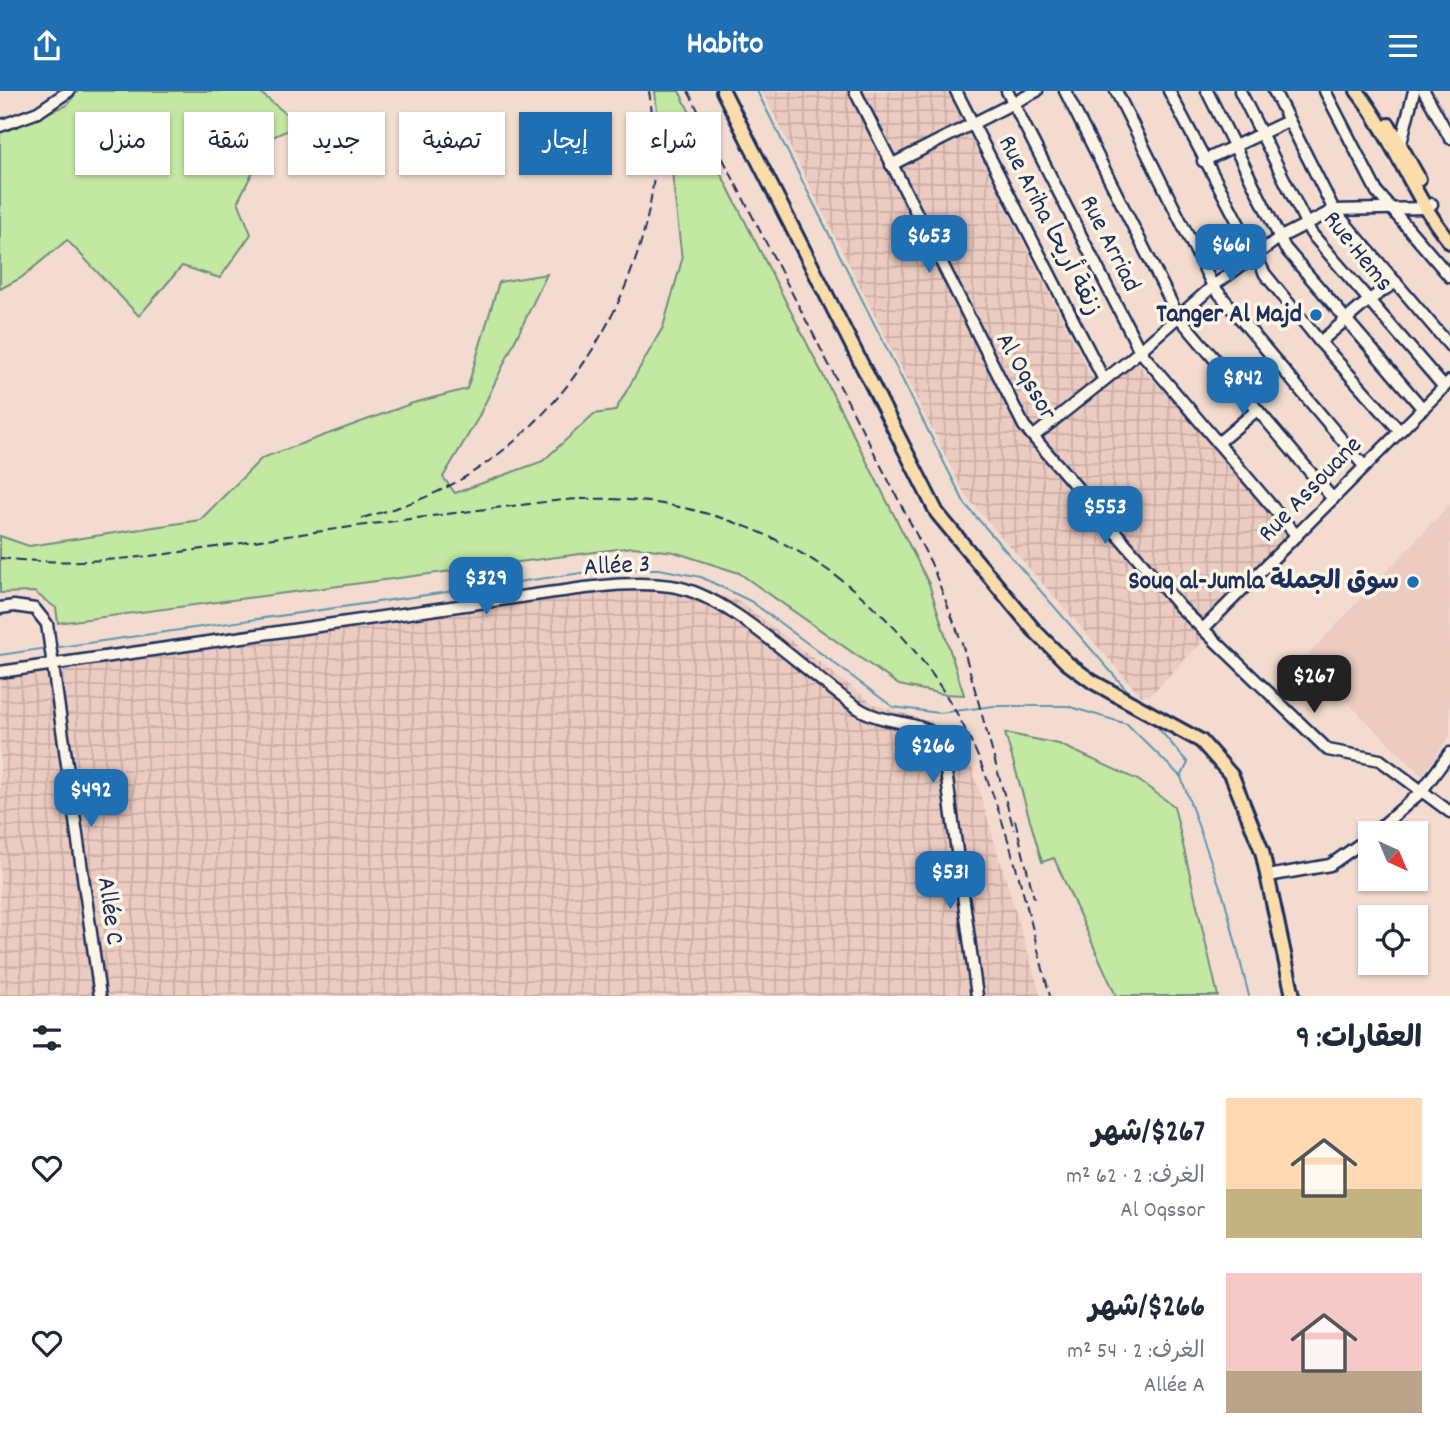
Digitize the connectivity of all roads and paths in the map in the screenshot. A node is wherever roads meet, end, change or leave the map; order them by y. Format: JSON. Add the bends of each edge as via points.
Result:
{"nodes":[{"id":1,"x":69,"y":91,"type":"edge"},
{"id":2,"x":723,"y":91,"type":"edge"},
{"id":3,"x":855,"y":91,"type":"edge"},
{"id":4,"x":956,"y":91,"type":"edge"},
{"id":5,"x":1007,"y":91,"type":"edge"},
{"id":6,"x":1037,"y":91,"type":"edge"},
{"id":7,"x":1065,"y":91,"type":"edge"},
{"id":8,"x":1115,"y":91,"type":"edge"},
{"id":9,"x":1169,"y":91,"type":"edge"},
{"id":10,"x":1207,"y":91,"type":"edge"},
{"id":11,"x":1240,"y":91,"type":"edge"},
{"id":12,"x":1273,"y":91,"type":"edge"},
{"id":13,"x":1325,"y":91,"type":"edge"},
{"id":14,"x":1357,"y":91,"type":"edge"},
{"id":15,"x":1367,"y":91,"type":"edge"},
{"id":16,"x":1414,"y":91,"type":"edge"},
{"id":17,"x":1424,"y":91,"type":"edge"},
{"id":18,"x":1012,"y":102,"type":"junction"},
{"id":19,"x":1288,"y":121,"type":"junction"},
{"id":20,"x":972,"y":123,"type":"junction"},
{"id":21,"x":0,"y":126,"type":"edge"},
{"id":22,"x":1261,"y":132,"type":"junction"},
{"id":23,"x":1450,"y":138,"type":"edge"},
{"id":24,"x":1401,"y":143,"type":"junction"},
{"id":25,"x":1234,"y":146,"type":"junction"},
{"id":26,"x":1203,"y":161,"type":"junction"},
{"id":27,"x":891,"y":165,"type":"junction"},
{"id":28,"x":1428,"y":206,"type":"junction"},
{"id":29,"x":1391,"y":207,"type":"junction"},
{"id":30,"x":1334,"y":210,"type":"junction"},
{"id":31,"x":1306,"y":224,"type":"junction"},
{"id":32,"x":1450,"y":230,"type":"edge"},
{"id":33,"x":1279,"y":238,"type":"junction"},
{"id":34,"x":1450,"y":242,"type":"edge"},
{"id":35,"x":1253,"y":254,"type":"junction"},
{"id":36,"x":1450,"y":277,"type":"edge"},
{"id":37,"x":1396,"y":282,"type":"junction"},
{"id":38,"x":1213,"y":286,"type":"junction"},
{"id":39,"x":1369,"y":300,"type":"junction"},
{"id":40,"x":1178,"y":316,"type":"junction"},
{"id":41,"x":1344,"y":320,"type":"junction"},
{"id":42,"x":1320,"y":342,"type":"junction"},
{"id":43,"x":1450,"y":346,"type":"edge"},
{"id":44,"x":1140,"y":351,"type":"junction"},
{"id":45,"x":1104,"y":380,"type":"junction"},
{"id":46,"x":1447,"y":384,"type":"edge"},
{"id":47,"x":1423,"y":409,"type":"junction"},
{"id":48,"x":1257,"y":410,"type":"junction"},
{"id":49,"x":1399,"y":430,"type":"junction"},
{"id":50,"x":1034,"y":436,"type":"junction"},
{"id":51,"x":1218,"y":443,"type":"junction"},
{"id":52,"x":1364,"y":466,"type":"junction"},
{"id":53,"x":1333,"y":499,"type":"junction"},
{"id":54,"x":1297,"y":536,"type":"junction"},
{"id":55,"x":0,"y":608,"type":"edge"},
{"id":56,"x":1203,"y":629,"type":"junction"},
{"id":57,"x":53,"y":662,"type":"junction"},
{"id":58,"x":0,"y":672,"type":"edge"},
{"id":59,"x":1450,"y":753,"type":"edge"},
{"id":60,"x":1421,"y":792,"type":"junction"},
{"id":61,"x":1450,"y":812,"type":"edge"},
{"id":62,"x":1388,"y":821,"type":"edge"},
{"id":63,"x":1358,"y":845,"type":"edge"},
{"id":64,"x":1268,"y":876,"type":"junction"},
{"id":65,"x":100,"y":996,"type":"edge"},
{"id":66,"x":977,"y":996,"type":"edge"},
{"id":67,"x":1293,"y":996,"type":"edge"}],
"edges":[{"from":1,"to":21,"type":"street","via":[[38,112]]},
{"from":2,"to":64,"type":"main road","via":[[926,496],[964,549],[1067,663],[1209,748],[1232,776]]},
{"from":3,"to":27,"type":"street","name":"Al Oqssor"},
{"from":4,"to":20,"type":"street","name":"Rue Ariha زنقة أريحا"},
{"from":5,"to":18,"type":"street","name":"Rue Arriad"},
{"from":6,"to":18,"type":"street"},
{"from":7,"to":40,"type":"street"},
{"from":8,"to":38,"type":"street"},
{"from":9,"to":26,"type":"street"},
{"from":10,"to":25,"type":"street"},
{"from":11,"to":22,"type":"street","name":"Rue Hems"},
{"from":12,"to":19,"type":"street"},
{"from":13,"to":29,"type":"street","via":[[1371,182]]},
{"from":14,"to":28,"type":"main road"},
{"from":15,"to":24,"type":"main road"},
{"from":16,"to":24,"type":"street"},
{"from":17,"to":23,"type":"street"},
{"from":18,"to":20,"type":"street"},
{"from":18,"to":44,"type":"street","name":"Rue Arriad"},
{"from":19,"to":22,"type":"street"},
{"from":19,"to":30,"type":"street"},
{"from":20,"to":27,"type":"street"},
{"from":20,"to":45,"type":"street","name":"Rue Ariha زنقة أريحا"},
{"from":22,"to":25,"type":"street"},
{"from":22,"to":31,"type":"street","name":"Rue Hems"},
{"from":24,"to":28,"type":"main road"},
{"from":25,"to":26,"type":"street"},
{"from":25,"to":33,"type":"street"},
{"from":26,"to":35,"type":"street"},
{"from":27,"to":50,"type":"street","name":"Al Oqssor","via":[[1010,402]]},
{"from":28,"to":29,"type":"street"},
{"from":28,"to":32,"type":"main road"},
{"from":28,"to":34,"type":"main road"},
{"from":29,"to":30,"type":"street"},
{"from":29,"to":36,"type":"street"},
{"from":30,"to":31,"type":"street"},
{"from":30,"to":37,"type":"street"},
{"from":31,"to":33,"type":"street"},
{"from":31,"to":39,"type":"street","name":"Rue Hems"},
{"from":33,"to":35,"type":"street"},
{"from":33,"to":41,"type":"street"},
{"from":35,"to":38,"type":"street"},
{"from":35,"to":42,"type":"street"},
{"from":37,"to":39,"type":"street"},
{"from":37,"to":43,"type":"street"},
{"from":38,"to":40,"type":"street"},
{"from":38,"to":52,"type":"street"},
{"from":39,"to":41,"type":"street"},
{"from":39,"to":46,"type":"street","name":"Rue Hems"},
{"from":40,"to":44,"type":"street"},
{"from":40,"to":48,"type":"street"},
{"from":41,"to":42,"type":"street"},
{"from":41,"to":47,"type":"street"},
{"from":42,"to":49,"type":"street"},
{"from":44,"to":45,"type":"street"},
{"from":44,"to":51,"type":"street","name":"Rue Arriad"},
{"from":45,"to":50,"type":"street"},
{"from":46,"to":47,"type":"street","name":"Rue Assouane"},
{"from":47,"to":49,"type":"street","name":"Rue Assouane"},
{"from":48,"to":51,"type":"street"},
{"from":48,"to":53,"type":"street"},
{"from":49,"to":52,"type":"street","name":"Rue Assouane"},
{"from":50,"to":56,"type":"street","name":"Al Oqssor","via":[[1131,553]]},
{"from":51,"to":54,"type":"street","name":"Rue Arriad"},
{"from":52,"to":53,"type":"street","name":"Rue Assouane"},
{"from":53,"to":54,"type":"street","name":"Rue Assouane"},
{"from":54,"to":56,"type":"street","name":"Rue Assouane"},
{"from":55,"to":57,"type":"street","name":"Allée C","via":[[34,609],[47,624]]},
{"from":56,"to":60,"type":"street","name":"Al Oqssor","via":[[1330,752],[1375,758]]},
{"from":57,"to":58,"type":"street","name":"Allée 3"},
{"from":57,"to":65,"type":"street","name":"Allée C"},
{"from":57,"to":66,"type":"street","name":"Allée 3","via":[[548,593],[618,585],[672,586],[725,609],[861,711],[929,731],[942,743]]},
{"from":59,"to":60,"type":"street"},
{"from":60,"to":61,"type":"street","name":"Al Oqssor"},
{"from":60,"to":62,"type":"street"},
{"from":63,"to":64,"type":"street","via":[[1330,865]]},
{"from":64,"to":67,"type":"main road"}]}
